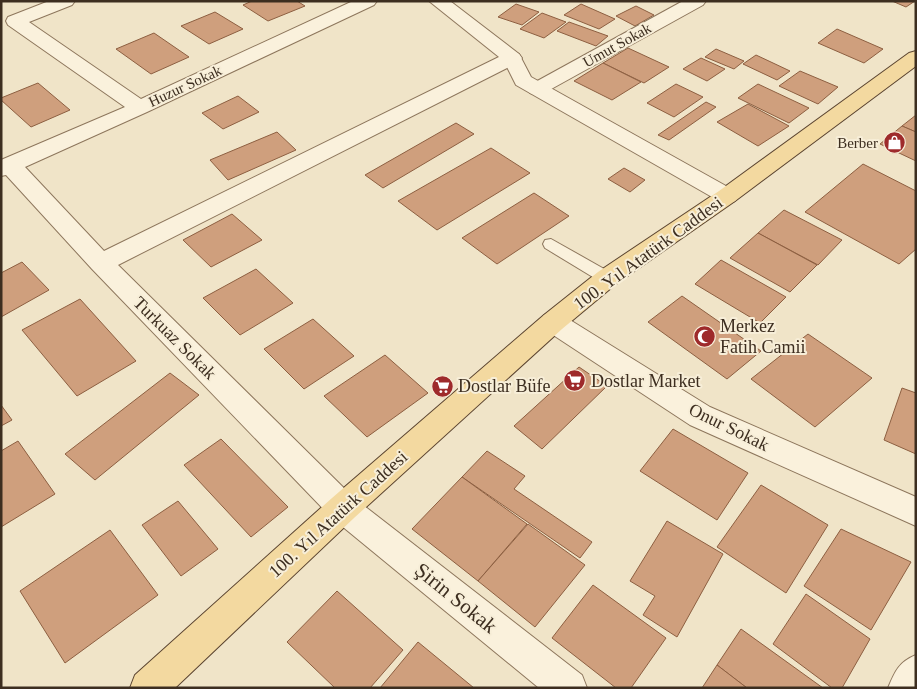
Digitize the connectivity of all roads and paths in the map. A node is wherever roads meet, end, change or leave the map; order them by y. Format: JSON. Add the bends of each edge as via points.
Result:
{"nodes":[{"id":1,"x":66,"y":1,"type":"edge"},
{"id":2,"x":368,"y":1,"type":"edge"},
{"id":3,"x":438,"y":1,"type":"edge"},
{"id":4,"x":697,"y":1,"type":"edge"},
{"id":5,"x":916,"y":57,"type":"edge"},
{"id":6,"x":512,"y":58,"type":"junction"},
{"id":7,"x":537,"y":89,"type":"junction"},
{"id":8,"x":140,"y":108,"type":"junction"},
{"id":9,"x":6,"y":167,"type":"edge"},
{"id":10,"x":727,"y":196,"type":"junction"},
{"id":11,"x":551,"y":244,"type":"dead end"},
{"id":12,"x":101,"y":263,"type":"junction"},
{"id":13,"x":608,"y":278,"type":"junction"},
{"id":14,"x":553,"y":322,"type":"junction"},
{"id":15,"x":343,"y":508,"type":"junction"},
{"id":16,"x":916,"y":512,"type":"edge"},
{"id":17,"x":916,"y":673,"type":"edge"},
{"id":18,"x":148,"y":688,"type":"edge"},
{"id":19,"x":569,"y":688,"type":"edge"},
{"id":20,"x":906,"y":688,"type":"edge"}],
"edges":[{"from":1,"to":8,"type":"street","via":[[15,21]]},
{"from":2,"to":8,"type":"street","name":"Huzur Sokak"},
{"from":3,"to":6,"type":"street"},
{"from":4,"to":7,"type":"street","name":"Umut Sokak"},
{"from":5,"to":10,"type":"main road","name":"100. Yıl Atatürk Caddesi"},
{"from":6,"to":7,"type":"street","via":[[523,81]]},
{"from":6,"to":12,"type":"street"},
{"from":7,"to":10,"type":"street"},
{"from":8,"to":9,"type":"street","name":"Huzur Sokak"},
{"from":9,"to":12,"type":"street","name":"Turkuaz Sokak"},
{"from":10,"to":13,"type":"main road","name":"100. Yıl Atatürk Caddesi"},
{"from":11,"to":13,"type":"lane"},
{"from":12,"to":15,"type":"street","name":"Turkuaz Sokak"},
{"from":13,"to":14,"type":"main road","name":"100. Yıl Atatürk Caddesi"},
{"from":14,"to":15,"type":"main road","name":"100. Yıl Atatürk Caddesi"},
{"from":14,"to":16,"type":"street","name":"Onur Sokak","via":[[700,416]]},
{"from":15,"to":18,"type":"main road","name":"100. Yıl Atatürk Caddesi"},
{"from":15,"to":19,"type":"street","name":"Şirin Sokak"},
{"from":17,"to":20,"type":"street"}]}
